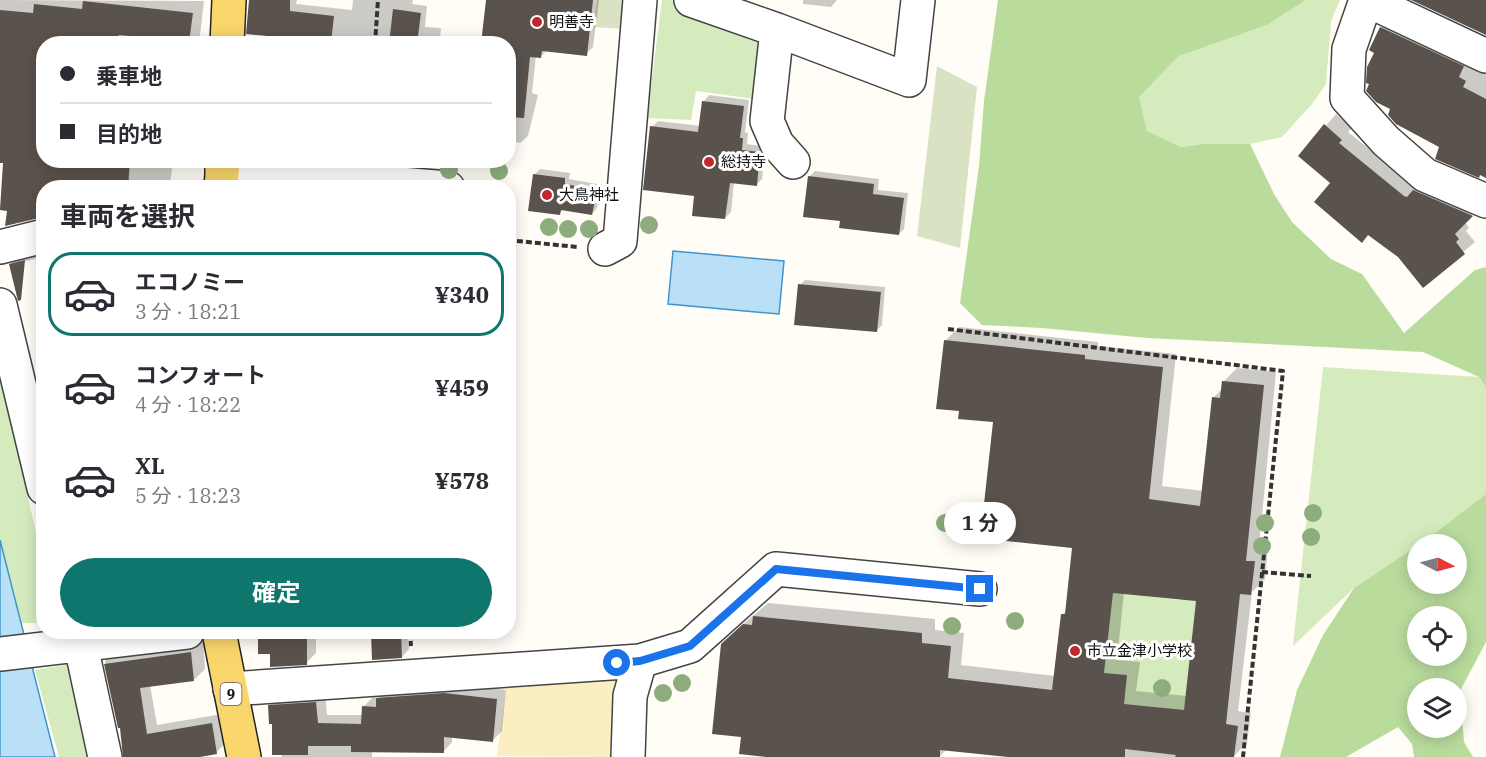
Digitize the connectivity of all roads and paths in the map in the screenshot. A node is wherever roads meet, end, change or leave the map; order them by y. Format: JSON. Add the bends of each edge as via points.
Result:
{"nodes":[{"id":1,"x":229,"y":0,"type":"edge"},
{"id":2,"x":378,"y":0,"type":"edge"},
{"id":3,"x":640,"y":0,"type":"edge"},
{"id":4,"x":691,"y":0,"type":"edge"},
{"id":5,"x":918,"y":0,"type":"edge"},
{"id":6,"x":1366,"y":0,"type":"edge"},
{"id":7,"x":777,"y":30,"type":"junction"},
{"id":8,"x":227,"y":36,"type":"edge"},
{"id":9,"x":376,"y":36,"type":"edge"},
{"id":10,"x":1486,"y":56,"type":"edge"},
{"id":11,"x":793,"y":162,"type":"dead end"},
{"id":12,"x":222,"y":172,"type":"edge"},
{"id":13,"x":335,"y":180,"type":"edge"},
{"id":14,"x":1486,"y":201,"type":"edge"},
{"id":15,"x":36,"y":238,"type":"edge"},
{"id":16,"x":516,"y":241,"type":"edge"},
{"id":17,"x":0,"y":247,"type":"edge"},
{"id":18,"x":605,"y":249,"type":"joint"},
{"id":19,"x":0,"y":305,"type":"edge"},
{"id":20,"x":948,"y":329,"type":"dead end"},
{"id":21,"x":36,"y":455,"type":"edge"},
{"id":22,"x":1262,"y":572,"type":"junction"},
{"id":23,"x":1311,"y":576,"type":"dead end"},
{"id":24,"x":980,"y":589,"type":"dead end"},
{"id":25,"x":106,"y":639,"type":"edge"},
{"id":26,"x":220,"y":639,"type":"edge"},
{"id":27,"x":72,"y":642,"type":"edge"},
{"id":28,"x":0,"y":654,"type":"edge"},
{"id":29,"x":640,"y":661,"type":"junction"},
{"id":30,"x":230,"y":689,"type":"junction"},
{"id":31,"x":105,"y":757,"type":"edge"},
{"id":32,"x":244,"y":757,"type":"edge"},
{"id":33,"x":628,"y":757,"type":"edge"},
{"id":34,"x":1243,"y":757,"type":"edge"}],
"edges":[{"from":1,"to":8,"type":"main road"},
{"from":2,"to":9,"type":"path"},
{"from":3,"to":18,"type":"street","via":[[620,241]]},
{"from":4,"to":7,"type":"street"},
{"from":5,"to":7,"type":"street","via":[[909,80]]},
{"from":6,"to":10,"type":"street"},
{"from":6,"to":14,"type":"street","via":[[1349,49],[1347,98],[1386,141],[1425,175]]},
{"from":7,"to":11,"type":"street","via":[[767,121],[777,144]]},
{"from":12,"to":13,"type":"street"},
{"from":15,"to":17,"type":"street"},
{"from":16,"to":18,"type":"path"},
{"from":19,"to":21,"type":"street"},
{"from":20,"to":22,"type":"path","via":[[1283,371]]},
{"from":22,"to":23,"type":"path"},
{"from":22,"to":34,"type":"path"},
{"from":24,"to":29,"type":"street","via":[[776,569],[690,646]]},
{"from":25,"to":27,"type":"street"},
{"from":26,"to":30,"type":"main road","number":"9"},
{"from":27,"to":28,"type":"street"},
{"from":27,"to":31,"type":"street"},
{"from":29,"to":30,"type":"street"},
{"from":29,"to":33,"type":"street","via":[[630,696]]},
{"from":30,"to":32,"type":"main road","number":"9"}]}
